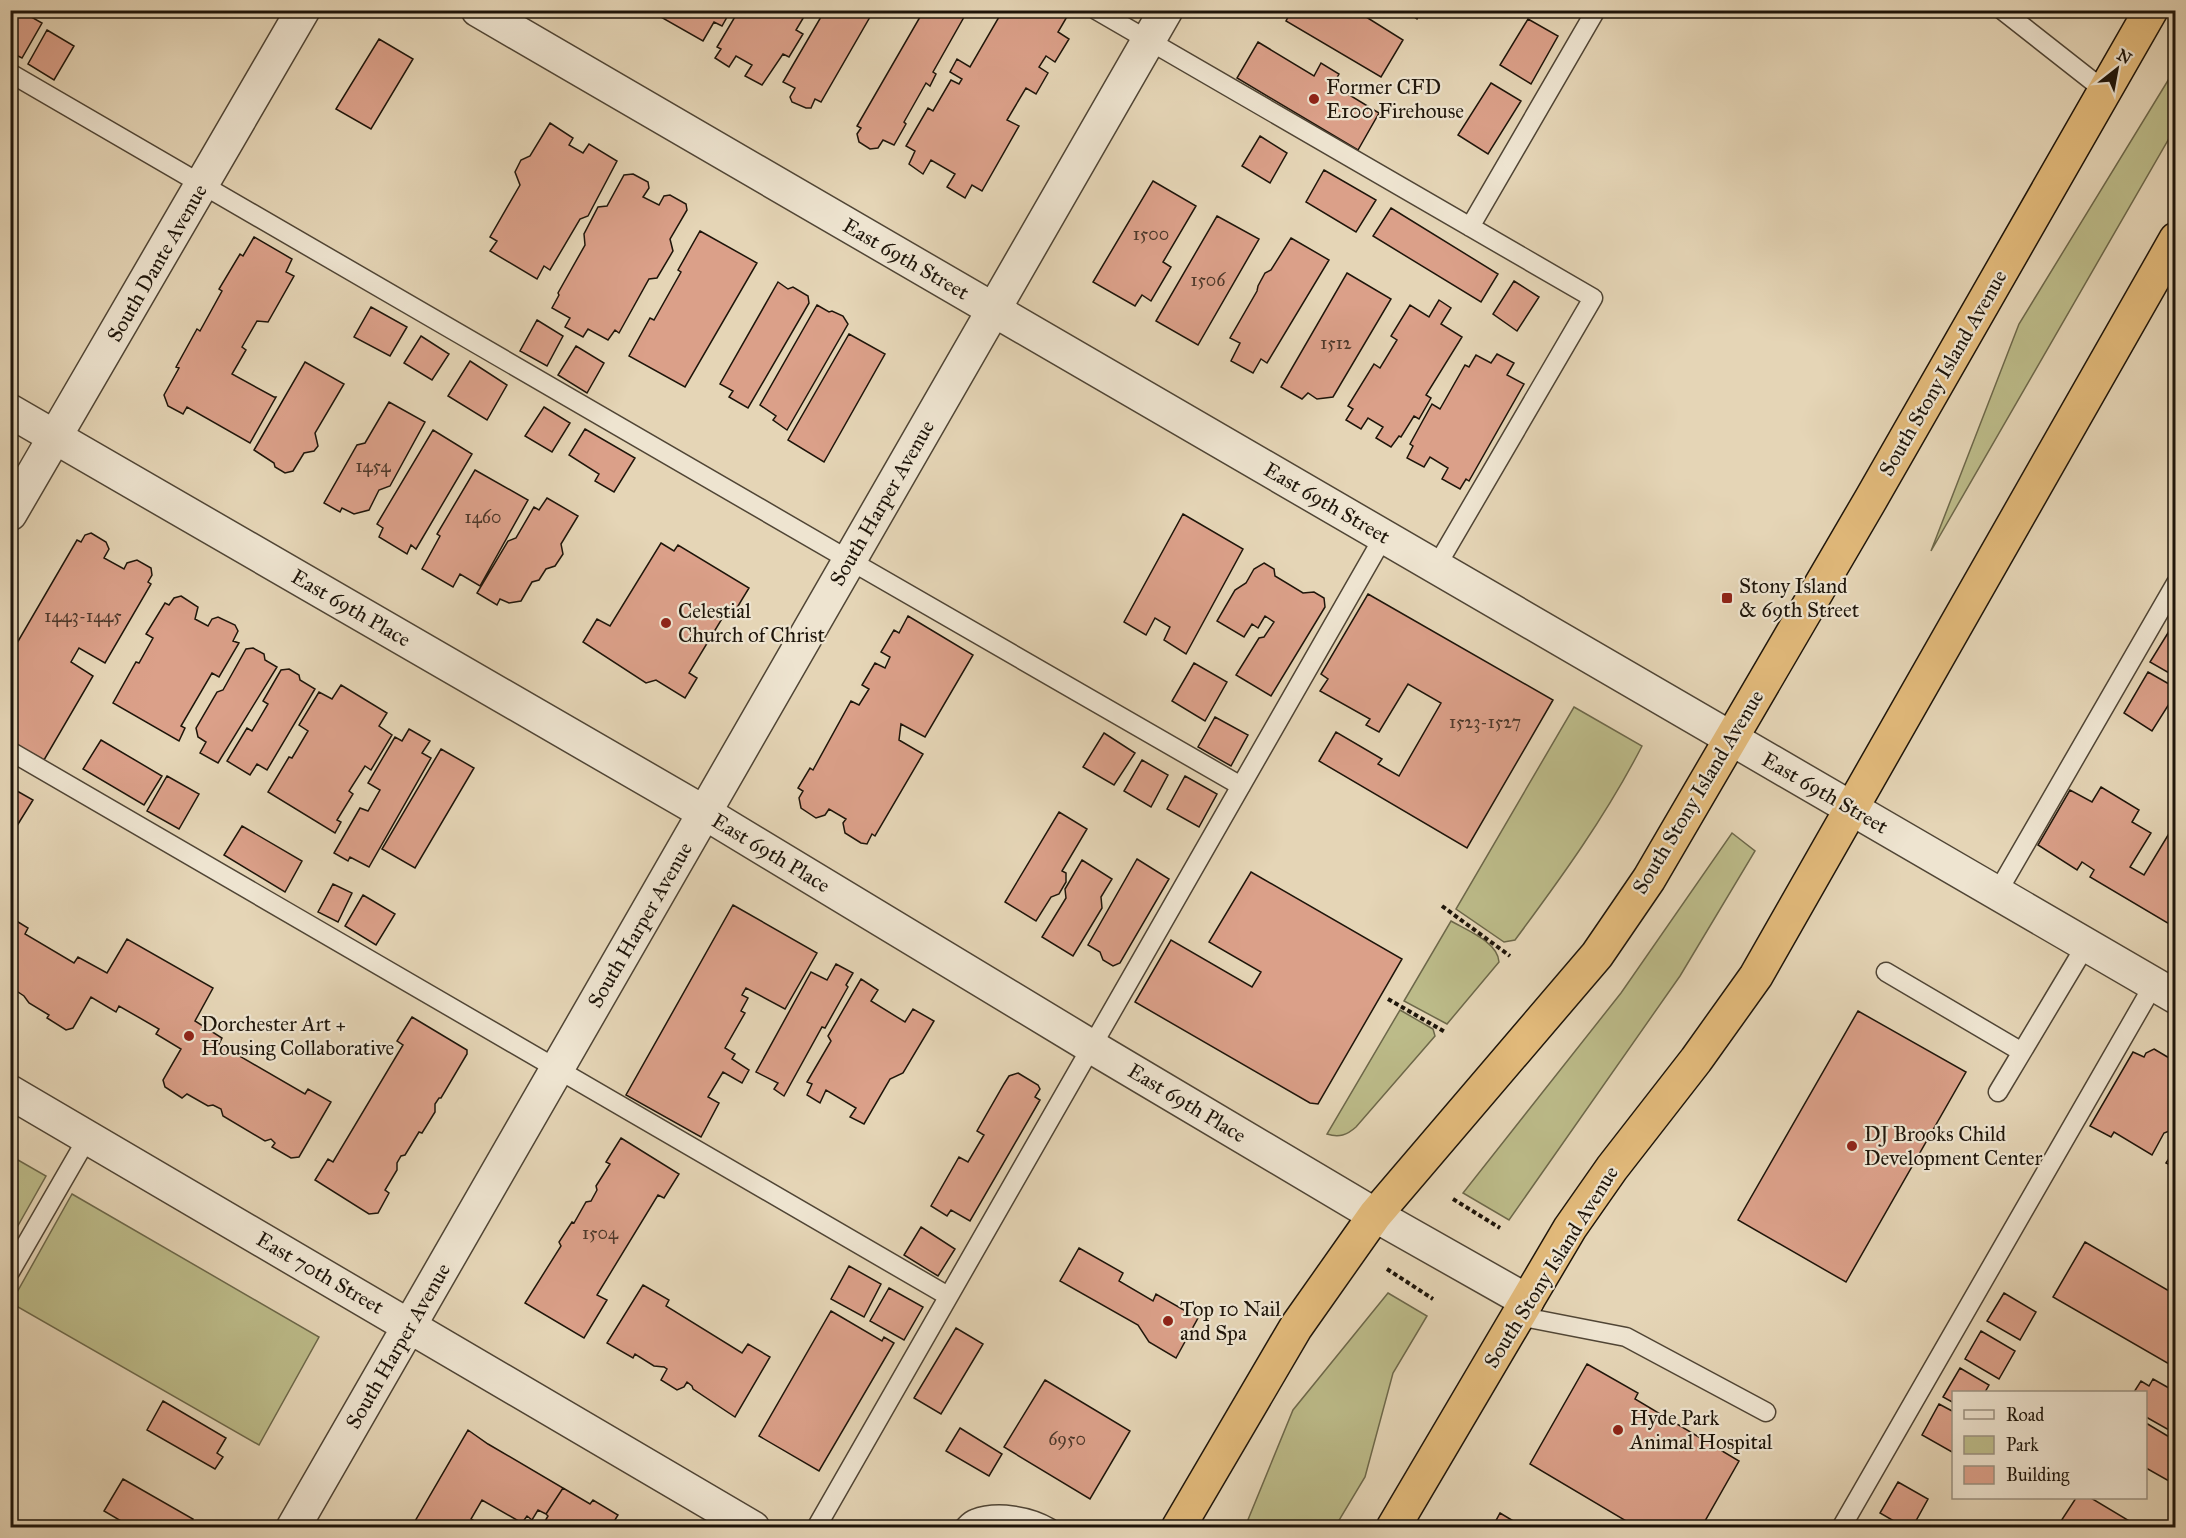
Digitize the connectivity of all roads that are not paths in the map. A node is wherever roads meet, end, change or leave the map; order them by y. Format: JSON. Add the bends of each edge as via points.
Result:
{"nodes":[{"id":1,"x":303,"y":10,"type":"edge"},
{"id":2,"x":478,"y":10,"type":"edge"},
{"id":3,"x":1096,"y":10,"type":"edge"},
{"id":4,"x":1166,"y":10,"type":"edge"},
{"id":5,"x":1596,"y":10,"type":"edge"},
{"id":6,"x":2002,"y":10,"type":"edge"},
{"id":7,"x":2151,"y":10,"type":"edge"},
{"id":8,"x":1148,"y":40,"type":"junction"},
{"id":9,"x":10,"y":73,"type":"edge"},
{"id":10,"x":2105,"y":91,"type":"junction"},
{"id":11,"x":202,"y":184,"type":"junction"},
{"id":12,"x":1470,"y":227,"type":"junction"},
{"id":13,"x":2175,"y":239,"type":"edge"},
{"id":14,"x":992,"y":309,"type":"junction"},
{"id":15,"x":10,"y":411,"type":"edge"},
{"id":16,"x":55,"y":437,"type":"junction"},
{"id":17,"x":10,"y":514,"type":"edge"},
{"id":18,"x":1384,"y":536,"type":"junction"},
{"id":19,"x":849,"y":561,"type":"junction"},
{"id":20,"x":1436,"y":567,"type":"junction"},
{"id":21,"x":2175,"y":583,"type":"edge"},
{"id":22,"x":1731,"y":738,"type":"junction"},
{"id":23,"x":10,"y":751,"type":"edge"},
{"id":24,"x":1241,"y":786,"type":"junction"},
{"id":25,"x":1853,"y":809,"type":"junction"},
{"id":26,"x":705,"y":813,"type":"junction"},
{"id":27,"x":1997,"y":893,"type":"junction"},
{"id":28,"x":2086,"y":945,"type":"junction"},
{"id":29,"x":1886,"y":972,"type":"dead end"},
{"id":30,"x":2165,"y":990,"type":"edge"},
{"id":31,"x":1092,"y":1047,"type":"junction"},
{"id":32,"x":2022,"y":1052,"type":"junction"},
{"id":33,"x":556,"y":1070,"type":"junction"},
{"id":34,"x":10,"y":1092,"type":"edge"},
{"id":35,"x":1998,"y":1092,"type":"dead end"},
{"id":36,"x":88,"y":1137,"type":"junction"},
{"id":37,"x":1375,"y":1215,"type":"junction"},
{"id":38,"x":10,"y":1272,"type":"edge"},
{"id":39,"x":948,"y":1296,"type":"junction"},
{"id":40,"x":1523,"y":1308,"type":"junction"},
{"id":41,"x":409,"y":1326,"type":"junction"},
{"id":42,"x":1766,"y":1412,"type":"dead end"},
{"id":43,"x":737,"y":1524,"type":"edge"},
{"id":44,"x":293,"y":1527,"type":"edge"},
{"id":45,"x":816,"y":1527,"type":"edge"},
{"id":46,"x":963,"y":1527,"type":"edge"},
{"id":47,"x":1050,"y":1527,"type":"edge"},
{"id":48,"x":1178,"y":1527,"type":"edge"},
{"id":49,"x":1393,"y":1527,"type":"edge"},
{"id":50,"x":1841,"y":1527,"type":"edge"}],
"edges":[{"from":1,"to":11,"type":"street","name":"South Dante Avenue"},
{"from":2,"to":14,"type":"street","name":"East 69th Street"},
{"from":3,"to":8,"type":"lane"},
{"from":4,"to":8,"type":"street","name":"South Harper Avenue"},
{"from":5,"to":12,"type":"lane"},
{"from":6,"to":10,"type":"lane"},
{"from":7,"to":10,"type":"highway","name":"South Stony Island Avenue"},
{"from":8,"to":12,"type":"lane"},
{"from":8,"to":14,"type":"street","name":"South Harper Avenue"},
{"from":9,"to":11,"type":"lane"},
{"from":10,"to":22,"type":"highway","name":"South Stony Island Avenue"},
{"from":11,"to":16,"type":"street","name":"South Dante Avenue"},
{"from":11,"to":19,"type":"lane"},
{"from":12,"to":20,"type":"lane","via":[[1593,297]]},
{"from":13,"to":25,"type":"highway","name":"South Stony Island Avenue"},
{"from":14,"to":18,"type":"street","name":"East 69th Street"},
{"from":14,"to":19,"type":"street","name":"South Harper Avenue"},
{"from":15,"to":16,"type":"street","name":"East 69th Place"},
{"from":16,"to":17,"type":"street","name":"South Dante Avenue"},
{"from":16,"to":26,"type":"street","name":"East 69th Place"},
{"from":18,"to":20,"type":"street","name":"East 69th Street"},
{"from":18,"to":24,"type":"lane"},
{"from":19,"to":24,"type":"lane"},
{"from":19,"to":26,"type":"street","name":"South Harper Avenue"},
{"from":20,"to":22,"type":"street","name":"East 69th Street"},
{"from":21,"to":27,"type":"lane"},
{"from":22,"to":25,"type":"street","name":"East 69th Street"},
{"from":22,"to":37,"type":"highway","name":"South Stony Island Avenue","via":[[1649,879],[1597,955]]},
{"from":23,"to":33,"type":"lane"},
{"from":24,"to":31,"type":"lane"},
{"from":25,"to":27,"type":"street","name":"East 69th Street"},
{"from":25,"to":40,"type":"highway","name":"South Stony Island Avenue","via":[[1756,976],[1612,1167]]},
{"from":26,"to":31,"type":"street","name":"East 69th Place"},
{"from":26,"to":33,"type":"street","name":"South Harper Avenue"},
{"from":27,"to":28,"type":"street","name":"East 69th Street"},
{"from":28,"to":30,"type":"street","name":"East 69th Street"},
{"from":28,"to":32,"type":"lane"},
{"from":29,"to":32,"type":"lane"},
{"from":30,"to":50,"type":"lane"},
{"from":31,"to":37,"type":"street","name":"East 69th Place"},
{"from":31,"to":39,"type":"lane"},
{"from":32,"to":35,"type":"lane"},
{"from":33,"to":39,"type":"lane"},
{"from":33,"to":41,"type":"street","name":"South Harper Avenue"},
{"from":34,"to":36,"type":"street","name":"East 70th Street"},
{"from":36,"to":38,"type":"lane"},
{"from":36,"to":41,"type":"street","name":"East 70th Street"},
{"from":37,"to":40,"type":"street","name":"East 69th Place"},
{"from":37,"to":48,"type":"highway","name":"South Stony Island Avenue","via":[[1296,1327]]},
{"from":39,"to":45,"type":"lane"},
{"from":40,"to":42,"type":"lane","via":[[1626,1337]]},
{"from":40,"to":49,"type":"highway","name":"South Stony Island Avenue"},
{"from":41,"to":43,"type":"street","name":"East 70th Street"},
{"from":41,"to":44,"type":"street","name":"South Harper Avenue"},
{"from":46,"to":47,"type":"lane","via":[[973,1519],[993,1516],[1016,1516]]}]}
